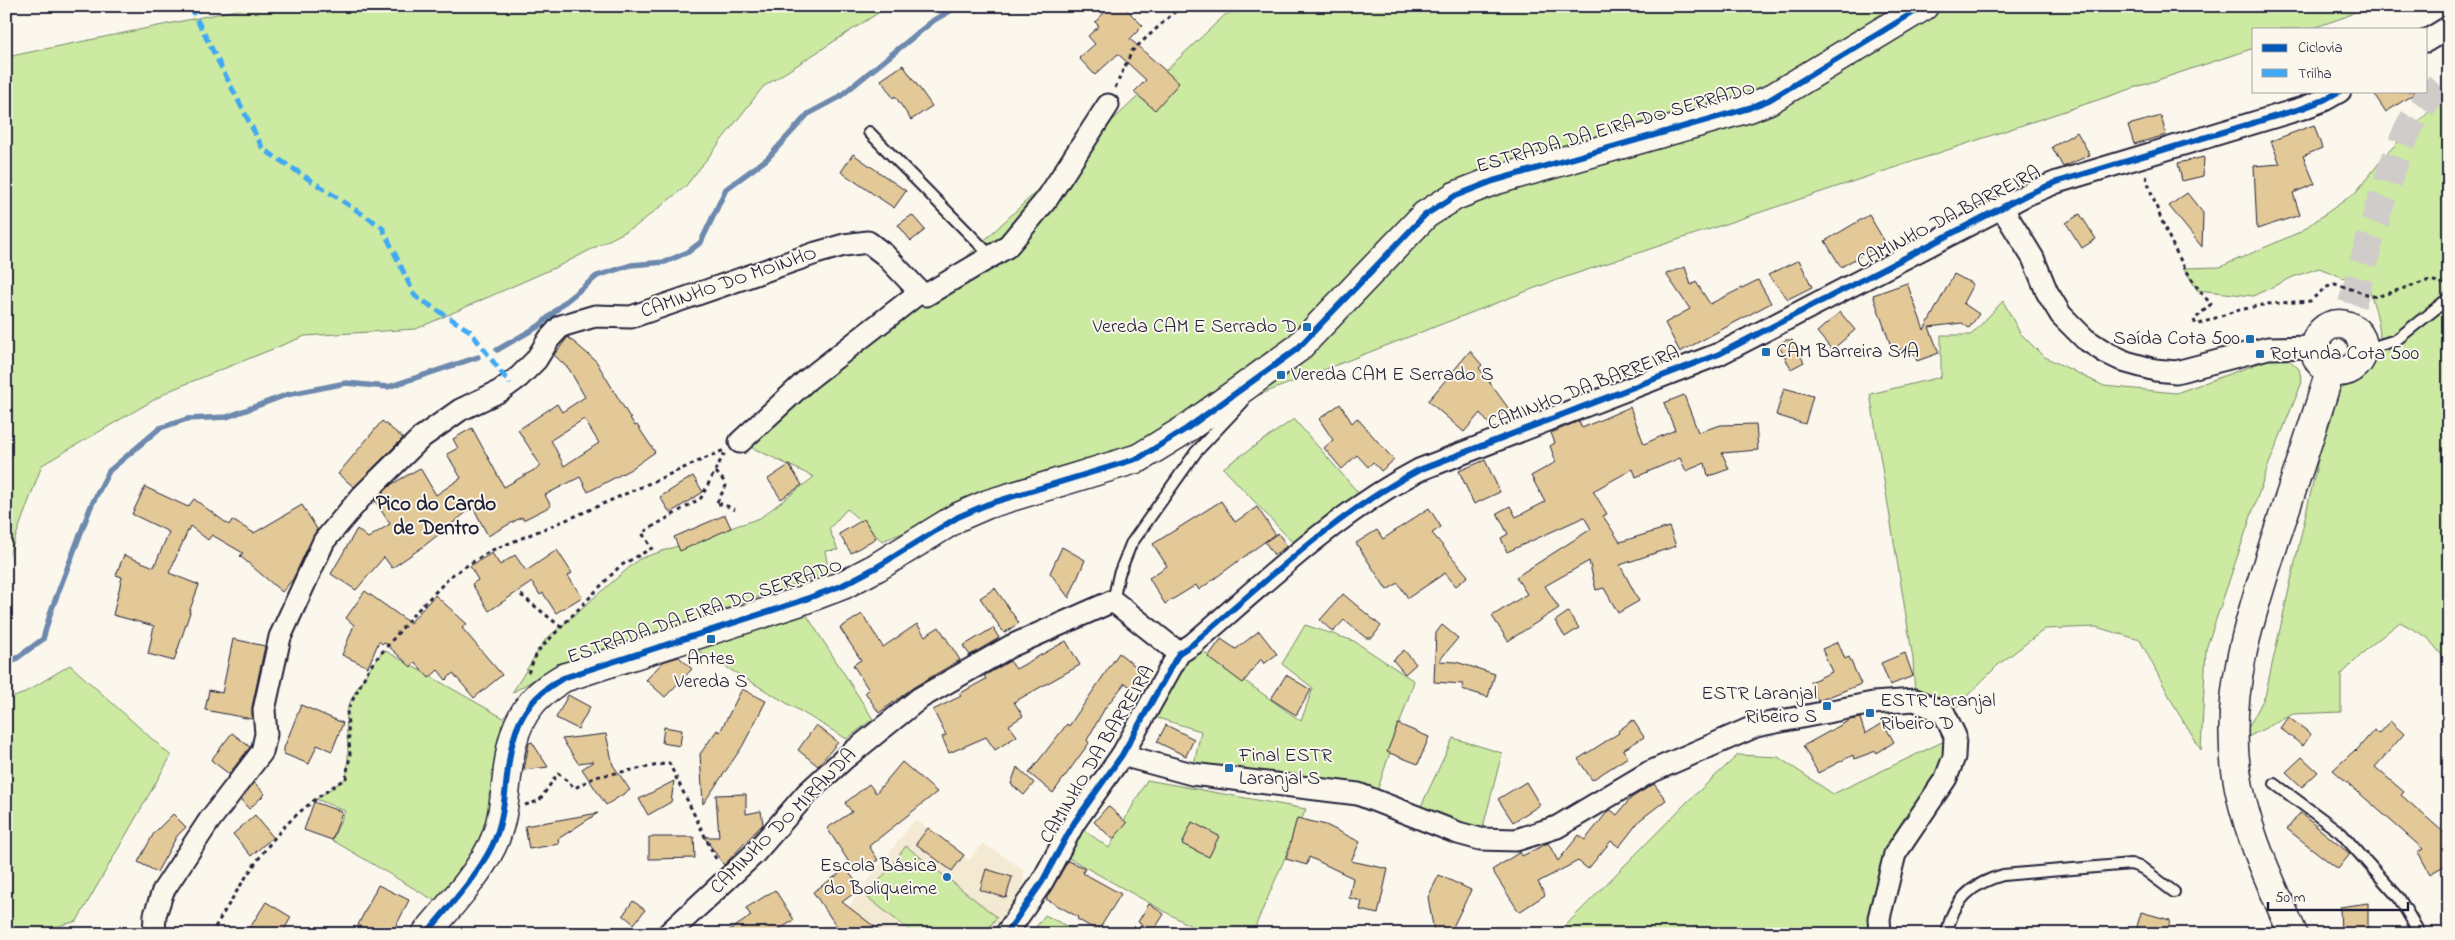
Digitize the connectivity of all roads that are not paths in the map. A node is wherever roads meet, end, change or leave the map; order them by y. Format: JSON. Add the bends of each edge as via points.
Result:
{"nodes":[{"id":1,"x":1924,"y":6,"type":"edge"},
{"id":2,"x":2449,"y":27,"type":"edge"},
{"id":3,"x":2428,"y":40,"type":"edge"},
{"id":4,"x":2338,"y":92,"type":"edge"},
{"id":5,"x":1108,"y":105,"type":"road end"},
{"id":6,"x":869,"y":132,"type":"dead end"},
{"id":7,"x":2002,"y":208,"type":"junction"},
{"id":8,"x":991,"y":256,"type":"junction"},
{"id":9,"x":920,"y":292,"type":"junction"},
{"id":10,"x":2449,"y":298,"type":"edge"},
{"id":11,"x":2314,"y":346,"type":"junction"},
{"id":12,"x":2364,"y":350,"type":"junction"},
{"id":13,"x":2328,"y":378,"type":"junction"},
{"id":14,"x":1250,"y":383,"type":"junction"},
{"id":15,"x":733,"y":446,"type":"road end"},
{"id":16,"x":1113,"y":601,"type":"junction"},
{"id":17,"x":1179,"y":653,"type":"junction"},
{"id":18,"x":1122,"y":755,"type":"junction"},
{"id":19,"x":2275,"y":784,"type":"dead end"},
{"id":20,"x":2174,"y":892,"type":"dead end"},
{"id":21,"x":154,"y":934,"type":"edge"},
{"id":22,"x":426,"y":934,"type":"edge"},
{"id":23,"x":668,"y":934,"type":"edge"},
{"id":24,"x":1006,"y":934,"type":"edge"},
{"id":25,"x":1880,"y":934,"type":"edge"},
{"id":26,"x":1947,"y":934,"type":"edge"},
{"id":27,"x":2294,"y":934,"type":"edge"},
{"id":28,"x":2420,"y":934,"type":"edge"}],
"edges":[{"from":1,"to":14,"type":"main road","name":"ESTRADA DA EIRA DO SERRADO","via":[[1769,100],[1493,181],[1455,196],[1425,215],[1404,235],[1297,349]]},
{"from":2,"to":3,"type":"street"},
{"from":4,"to":7,"type":"street","name":"CAMINHO DA BARREIRA","via":[[2303,108],[2057,182]]},
{"from":5,"to":8,"type":"street","via":[[1047,199],[1007,247]]},
{"from":6,"to":8,"type":"lane"},
{"from":7,"to":11,"type":"street","name":"CAMINHO DA BARREIRA","via":[[2033,258],[2061,315],[2085,339],[2126,362],[2176,372],[2268,348]]},
{"from":7,"to":17,"type":"street","name":"CAMINHO DA BARREIRA","via":[[1719,354],[1419,470],[1383,489],[1298,553],[1194,644]]},
{"from":8,"to":9,"type":"street","via":[[926,295]]},
{"from":9,"to":15,"type":"street","via":[[807,380]]},
{"from":9,"to":21,"type":"street","name":"CAMINHO DO MOINHO","via":[[868,242],[816,253],[631,317],[595,316],[574,320],[561,326],[519,377],[500,391],[460,410],[422,437],[362,496],[324,541],[280,637],[264,710],[266,734],[262,752],[209,821],[162,891]]},
{"from":10,"to":12,"type":"lane","via":[[2396,340]]},
{"from":11,"to":12,"type":"main road","via":[[2325,328],[2338,324],[2349,314]]},
{"from":11,"to":13,"type":"main road"},
{"from":12,"to":13,"type":"main road","via":[[2352,369]]},
{"from":13,"to":27,"type":"main road","via":[[2254,607],[2241,655],[2233,721],[2236,770],[2244,808],[2256,848]]},
{"from":14,"to":16,"type":"lane","via":[[1246,399],[1196,452],[1131,544]]},
{"from":14,"to":22,"type":"main road","name":"ESTRADA DA EIRA DO SERRADO","via":[[1139,458],[988,504],[958,517],[843,585],[563,678],[532,702],[519,722],[513,740],[503,810],[492,846],[471,879]]},
{"from":16,"to":17,"type":"street"},
{"from":16,"to":23,"type":"street","name":"CAMINHO DO MIRANDA","via":[[1011,646],[920,698],[807,793],[754,854]]},
{"from":17,"to":18,"type":"street","name":"CAMINHO DA BARREIRA"},
{"from":18,"to":24,"type":"street","name":"CAMINHO DA BARREIRA"},
{"from":18,"to":25,"type":"street","via":[[1192,774],[1358,794],[1458,833],[1480,839],[1516,840],[1557,827],[1648,773],[1756,726],[1873,704],[1915,700],[1944,713],[1955,736],[1954,757],[1946,778],[1895,854],[1879,918]]},
{"from":19,"to":28,"type":"lane","via":[[2341,833],[2399,898]]},
{"from":20,"to":26,"type":"lane","via":[[2132,864],[2004,874],[1983,880],[1967,892],[1956,906]]}]}
